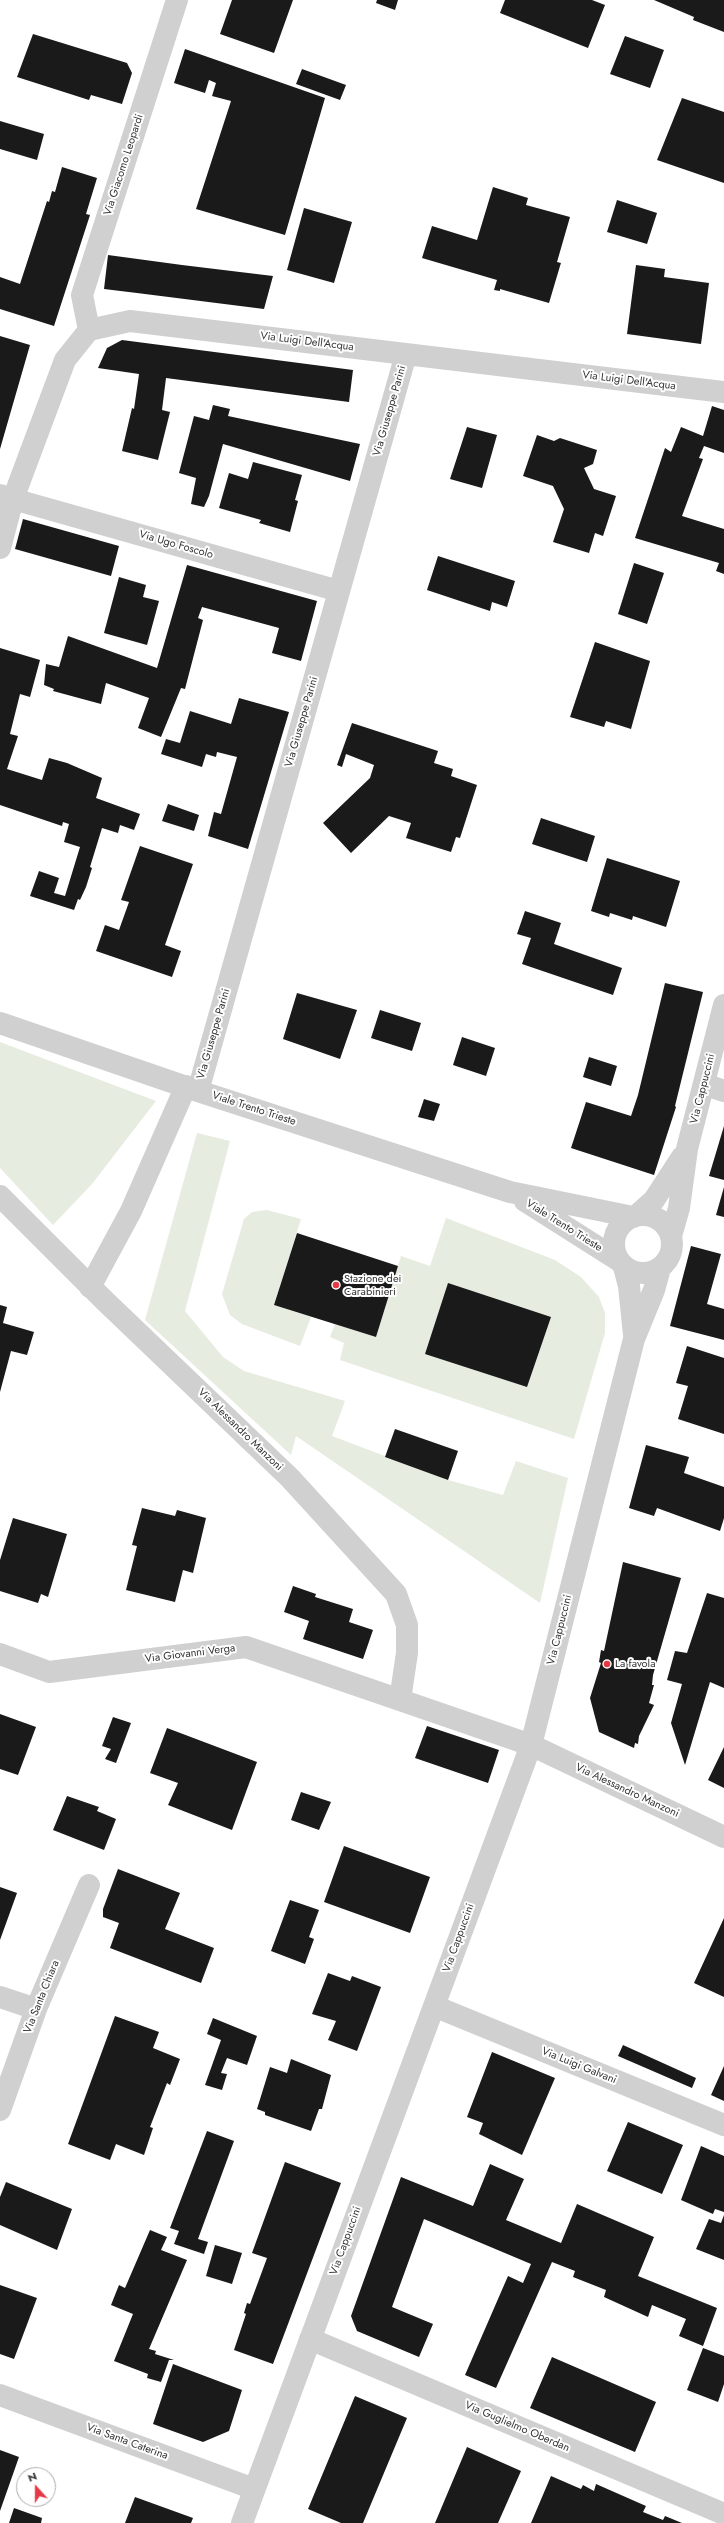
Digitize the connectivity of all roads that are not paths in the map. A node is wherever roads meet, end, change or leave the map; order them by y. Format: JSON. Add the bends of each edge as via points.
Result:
{"nodes":[{"id":1,"x":177,"y":0,"type":"edge"},
{"id":2,"x":89,"y":330,"type":"junction"},
{"id":3,"x":406,"y":354,"type":"junction"},
{"id":4,"x":724,"y":392,"type":"edge"},
{"id":5,"x":7,"y":497,"type":"edge"},
{"id":6,"x":0,"y":548,"type":"edge"},
{"id":7,"x":339,"y":591,"type":"junction"},
{"id":8,"x":724,"y":1005,"type":"edge"},
{"id":9,"x":0,"y":1023,"type":"edge"},
{"id":10,"x":704,"y":1084,"type":"junction"},
{"id":11,"x":192,"y":1089,"type":"junction"},
{"id":12,"x":724,"y":1091,"type":"edge"},
{"id":13,"x":687,"y":1149,"type":"junction"},
{"id":14,"x":510,"y":1192,"type":"junction"},
{"id":15,"x":0,"y":1196,"type":"edge"},
{"id":16,"x":634,"y":1216,"type":"junction"},
{"id":17,"x":671,"y":1236,"type":"junction"},
{"id":18,"x":621,"y":1263,"type":"junction"},
{"id":19,"x":660,"y":1268,"type":"junction"},
{"id":20,"x":90,"y":1286,"type":"junction"},
{"id":21,"x":634,"y":1339,"type":"junction"},
{"id":22,"x":0,"y":1654,"type":"edge"},
{"id":23,"x":400,"y":1700,"type":"junction"},
{"id":24,"x":531,"y":1745,"type":"junction"},
{"id":25,"x":724,"y":1837,"type":"edge"},
{"id":26,"x":89,"y":1885,"type":"dead end"},
{"id":27,"x":0,"y":1997,"type":"edge"},
{"id":28,"x":434,"y":2006,"type":"junction"},
{"id":29,"x":36,"y":2009,"type":"junction"},
{"id":30,"x":0,"y":2110,"type":"edge"},
{"id":31,"x":724,"y":2125,"type":"edge"},
{"id":32,"x":310,"y":2339,"type":"junction"},
{"id":33,"x":0,"y":2396,"type":"edge"},
{"id":34,"x":254,"y":2489,"type":"junction"},
{"id":35,"x":724,"y":2514,"type":"edge"},
{"id":36,"x":242,"y":2523,"type":"edge"}],
"edges":[{"from":1,"to":2,"type":"street","name":"Via Giacomo Leopardi","via":[[82,295]]},
{"from":2,"to":3,"type":"street","name":"Via Luigi Dell'Acqua","via":[[130,321]]},
{"from":2,"to":5,"type":"street","via":[[65,360]]},
{"from":3,"to":4,"type":"street","name":"Via Luigi Dell'Acqua"},
{"from":3,"to":7,"type":"street","name":"Via Giuseppe Parini"},
{"from":5,"to":6,"type":"street"},
{"from":5,"to":7,"type":"street","name":"Via Ugo Foscolo"},
{"from":7,"to":11,"type":"street","name":"Via Giuseppe Parini"},
{"from":8,"to":10,"type":"street","name":"Via Cappuccini"},
{"from":9,"to":11,"type":"street","name":"Viale Trento Trieste"},
{"from":10,"to":12,"type":"street"},
{"from":10,"to":13,"type":"street","name":"Via Cappuccini"},
{"from":11,"to":14,"type":"street","name":"Viale Trento Trieste"},
{"from":11,"to":20,"type":"street","name":"Via Giuseppe Parini"},
{"from":13,"to":16,"type":"street","name":"Via Cappuccini","via":[[666,1185],[654,1200]]},
{"from":13,"to":17,"type":"street","name":"Via Cappuccini","via":[[679,1208]]},
{"from":14,"to":16,"type":"street","name":"Viale Trento Trieste"},
{"from":14,"to":18,"type":"street","name":"Viale Trento Trieste"},
{"from":15,"to":20,"type":"street","name":"Via Alessandro Manzoni"},
{"from":16,"to":17,"type":"street","via":[[645,1215],[661,1221]]},
{"from":16,"to":18,"type":"street","via":[[621,1226],[614,1240],[614,1250]]},
{"from":17,"to":19,"type":"street","via":[[671,1254]]},
{"from":18,"to":19,"type":"street","via":[[642,1274],[652,1273]]},
{"from":18,"to":21,"type":"street","name":"Via Cappuccini","via":[[629,1286]]},
{"from":19,"to":21,"type":"street","name":"Via Cappuccini"},
{"from":20,"to":23,"type":"street","name":"Via Alessandro Manzoni","via":[[290,1478],[396,1594],[407,1625],[407,1653]]},
{"from":21,"to":24,"type":"street","name":"Via Cappuccini"},
{"from":22,"to":23,"type":"street","name":"Via Giovanni Verga","via":[[48,1672],[246,1647]]},
{"from":23,"to":24,"type":"street","name":"Via Giovanni Verga"},
{"from":24,"to":25,"type":"street","name":"Via Alessandro Manzoni"},
{"from":24,"to":28,"type":"street","name":"Via Cappuccini"},
{"from":26,"to":29,"type":"street","name":"Via Santa Chiara"},
{"from":27,"to":29,"type":"street"},
{"from":28,"to":31,"type":"street","name":"Via Luigi Galvani"},
{"from":28,"to":32,"type":"street","name":"Via Cappuccini"},
{"from":29,"to":30,"type":"street","name":"Via Santa Chiara"},
{"from":32,"to":34,"type":"street","name":"Via Cappuccini"},
{"from":32,"to":35,"type":"street","name":"Via Guglielmo Oberdan"},
{"from":33,"to":34,"type":"street","name":"Via Santa Caterina"},
{"from":34,"to":36,"type":"street","name":"Via Cappuccini"}]}
